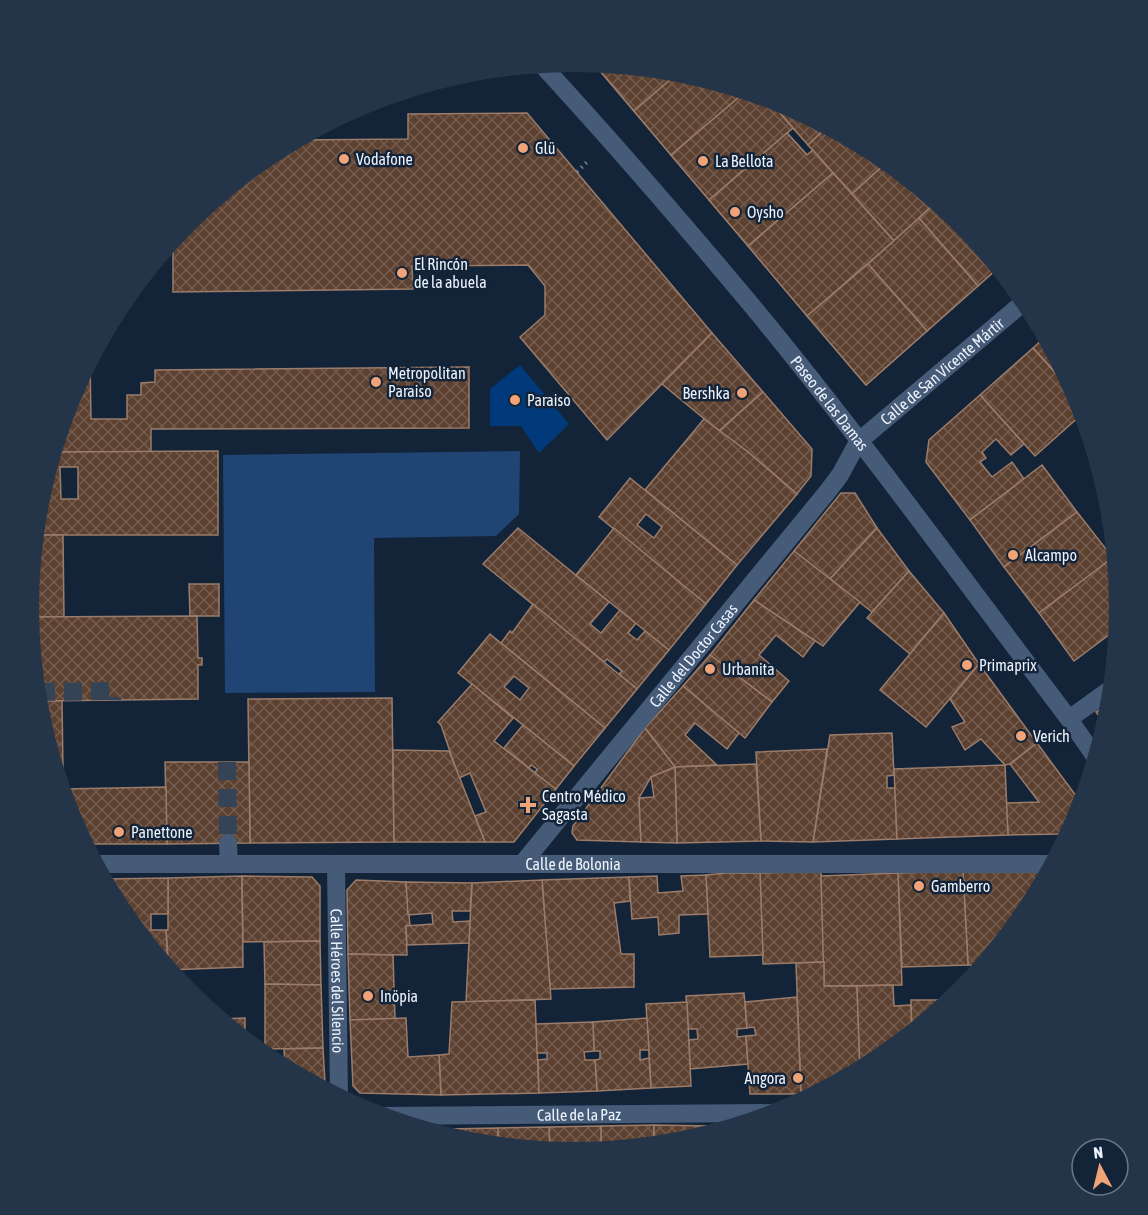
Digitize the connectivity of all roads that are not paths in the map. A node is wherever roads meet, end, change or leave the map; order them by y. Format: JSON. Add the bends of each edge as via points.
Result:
{"nodes":[{"id":1,"x":550,"y":73,"type":"edge"},
{"id":2,"x":1018,"y":308,"type":"edge"},
{"id":3,"x":858,"y":442,"type":"junction"},
{"id":4,"x":1101,"y":695,"type":"edge"},
{"id":5,"x":1069,"y":718,"type":"junction"},
{"id":6,"x":1090,"y":749,"type":"edge"},
{"id":7,"x":228,"y":843,"type":"tunnel mouth"},
{"id":8,"x":105,"y":864,"type":"edge"},
{"id":9,"x":229,"y":864,"type":"junction"},
{"id":10,"x":336,"y":864,"type":"junction"},
{"id":11,"x":522,"y":864,"type":"junction"},
{"id":12,"x":1043,"y":864,"type":"edge"},
{"id":13,"x":339,"y":1088,"type":"edge"},
{"id":14,"x":748,"y":1113,"type":"edge"},
{"id":15,"x":408,"y":1116,"type":"edge"}],
"edges":[{"from":1,"to":3,"type":"street","name":"Paseo de las Damas","via":[[749,302]]},
{"from":2,"to":3,"type":"street","name":"Calle de San Vicente Mártir"},
{"from":3,"to":5,"type":"street","name":"Paseo de las Damas"},
{"from":3,"to":11,"type":"street","name":"Calle del Doctor Casas","via":[[828,491]]},
{"from":4,"to":5,"type":"street"},
{"from":5,"to":6,"type":"street","name":"Paseo de las Damas"},
{"from":7,"to":9,"type":"street"},
{"from":8,"to":9,"type":"street","name":"Calle de Bolonia"},
{"from":9,"to":10,"type":"street","name":"Calle de Bolonia"},
{"from":10,"to":11,"type":"street","name":"Calle de Bolonia"},
{"from":10,"to":13,"type":"street","name":"Calle Héroes del Silencio"},
{"from":11,"to":12,"type":"street","name":"Calle de Bolonia"},
{"from":14,"to":15,"type":"street","name":"Calle de la Paz"}]}
